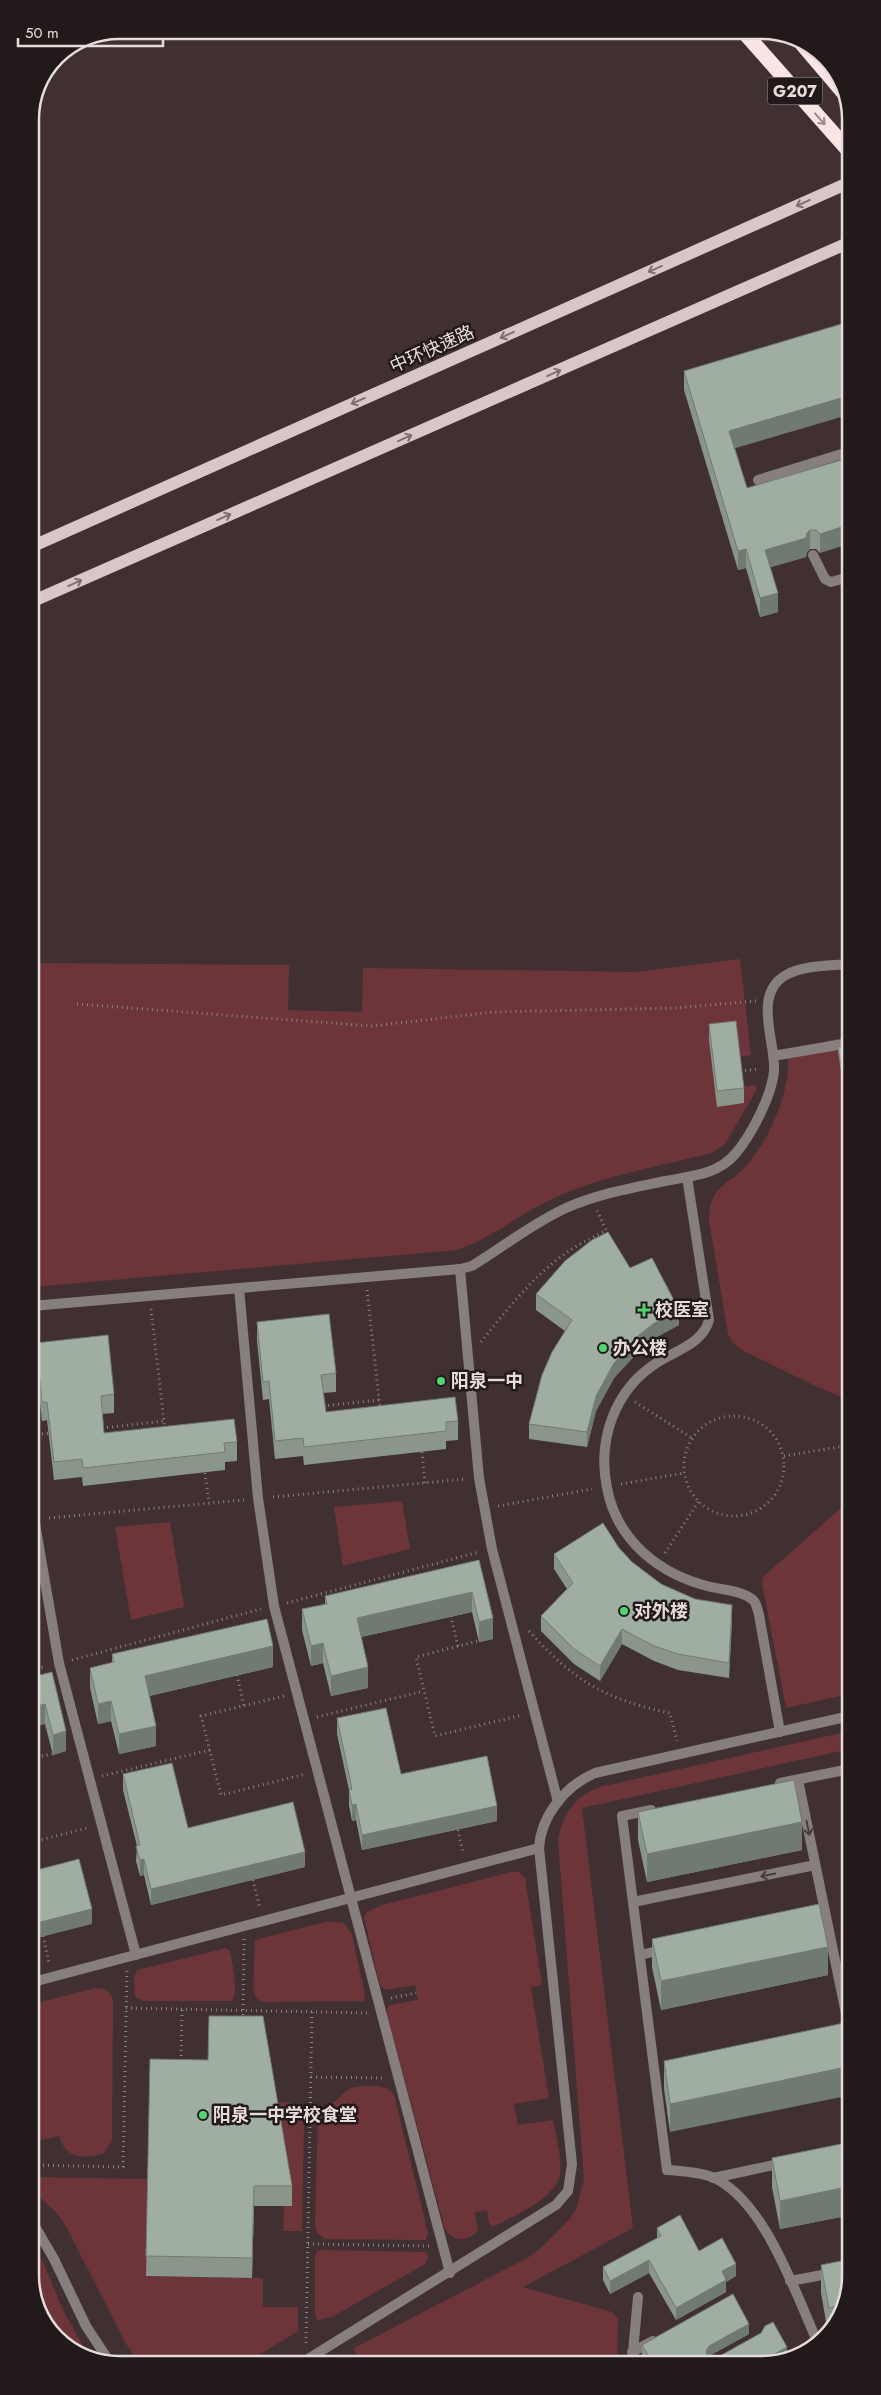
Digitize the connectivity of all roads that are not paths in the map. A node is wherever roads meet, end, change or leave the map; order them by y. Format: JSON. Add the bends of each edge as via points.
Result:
{"nodes":[{"id":1,"x":750,"y":39,"type":"edge"},
{"id":2,"x":814,"y":58,"type":"edge"},
{"id":3,"x":831,"y":78,"type":"edge"},
{"id":4,"x":842,"y":143,"type":"edge"},
{"id":5,"x":842,"y":186,"type":"edge"},
{"id":6,"x":842,"y":246,"type":"edge"},
{"id":7,"x":842,"y":454,"type":"edge"},
{"id":8,"x":758,"y":480,"type":"dead end"},
{"id":9,"x":39,"y":542,"type":"edge"},
{"id":10,"x":813,"y":555,"type":"dead end"},
{"id":11,"x":842,"y":579,"type":"edge"},
{"id":12,"x":39,"y":598,"type":"edge"},
{"id":13,"x":842,"y":965,"type":"edge"},
{"id":14,"x":842,"y":1044,"type":"edge"},
{"id":15,"x":773,"y":1056,"type":"junction"},
{"id":16,"x":687,"y":1177,"type":"junction"},
{"id":17,"x":460,"y":1269,"type":"junction"},
{"id":18,"x":239,"y":1288,"type":"junction"},
{"id":19,"x":39,"y":1305,"type":"edge"},
{"id":20,"x":39,"y":1547,"type":"edge"},
{"id":21,"x":842,"y":1718,"type":"edge"},
{"id":22,"x":780,"y":1732,"type":"junction"},
{"id":23,"x":842,"y":1771,"type":"edge"},
{"id":24,"x":798,"y":1780,"type":"junction"},
{"id":25,"x":769,"y":1786,"type":"edge"},
{"id":26,"x":558,"y":1802,"type":"junction"},
{"id":27,"x":661,"y":1808,"type":"edge"},
{"id":28,"x":539,"y":1848,"type":"junction"},
{"id":29,"x":815,"y":1865,"type":"junction"},
{"id":30,"x":351,"y":1898,"type":"junction"},
{"id":31,"x":633,"y":1902,"type":"junction"},
{"id":32,"x":679,"y":1947,"type":"edge"},
{"id":33,"x":640,"y":1955,"type":"junction"},
{"id":34,"x":132,"y":1956,"type":"junction"},
{"id":35,"x":39,"y":1980,"type":"edge"},
{"id":36,"x":842,"y":2022,"type":"edge"},
{"id":37,"x":796,"y":2161,"type":"edge"},
{"id":38,"x":713,"y":2178,"type":"junction"},
{"id":39,"x":39,"y":2233,"type":"edge"},
{"id":40,"x":842,"y":2271,"type":"edge"},
{"id":41,"x":450,"y":2273,"type":"junction"},
{"id":42,"x":790,"y":2281,"type":"junction"},
{"id":43,"x":638,"y":2297,"type":"dead end"},
{"id":44,"x":666,"y":2333,"type":"edge"},
{"id":45,"x":815,"y":2336,"type":"edge"},
{"id":46,"x":105,"y":2355,"type":"edge"},
{"id":47,"x":313,"y":2356,"type":"edge"},
{"id":48,"x":632,"y":2356,"type":"edge"},
{"id":49,"x":633,"y":2356,"type":"edge"}],
"edges":[{"from":1,"to":4,"type":"highway","number":"G207","one_way":true},
{"from":2,"to":3,"type":"highway","number":"G207"},
{"from":5,"to":9,"type":"main road","name":"中环快速路","one_way":true},
{"from":12,"to":6,"type":"main road","one_way":true},
{"from":7,"to":8,"type":"lane"},
{"from":10,"to":11,"type":"lane","via":[[825,579],[831,582]]},
{"from":13,"to":15,"type":"lane","via":[[798,970],[785,976],[773,988],[768,1017]]},
{"from":14,"to":15,"type":"lane"},
{"from":15,"to":16,"type":"lane","via":[[771,1084],[747,1138],[735,1154],[714,1172]]},
{"from":16,"to":17,"type":"lane","via":[[592,1199],[550,1216],[472,1266]]},
{"from":16,"to":22,"type":"lane","via":[[708,1320],[706,1329],[697,1340],[646,1370],[624,1395],[606,1435],[606,1487],[618,1521],[642,1552],[683,1578],[743,1595],[754,1602]]},
{"from":17,"to":18,"type":"lane"},
{"from":17,"to":26,"type":"lane","via":[[484,1508]]},
{"from":18,"to":19,"type":"lane"},
{"from":18,"to":30,"type":"lane","via":[[258,1498],[274,1606]]},
{"from":20,"to":34,"type":"lane","via":[[59,1663]]},
{"from":21,"to":22,"type":"lane"},
{"from":22,"to":26,"type":"lane","via":[[595,1773],[574,1785]]},
{"from":23,"to":24,"type":"lane"},
{"from":24,"to":25,"type":"lane"},
{"from":24,"to":29,"type":"lane","one_way":true},
{"from":26,"to":28,"type":"lane","via":[[543,1825]]},
{"from":27,"to":31,"type":"lane","via":[[622,1816]]},
{"from":28,"to":30,"type":"lane"},
{"from":28,"to":41,"type":"lane","via":[[572,2164],[570,2184],[556,2205]]},
{"from":29,"to":31,"type":"lane","one_way":true},
{"from":29,"to":36,"type":"lane","via":[[821,1918]]},
{"from":30,"to":34,"type":"lane"},
{"from":30,"to":41,"type":"lane"},
{"from":31,"to":33,"type":"lane"},
{"from":32,"to":33,"type":"lane"},
{"from":33,"to":38,"type":"lane","via":[[659,2065],[667,2170]]},
{"from":34,"to":35,"type":"lane"},
{"from":37,"to":38,"type":"lane"},
{"from":38,"to":42,"type":"lane","via":[[740,2196],[760,2221]]},
{"from":39,"to":46,"type":"lane","via":[[86,2326]]},
{"from":40,"to":42,"type":"lane"},
{"from":41,"to":47,"type":"lane"},
{"from":42,"to":45,"type":"lane"},
{"from":43,"to":48,"type":"lane"},
{"from":44,"to":49,"type":"lane"}]}
